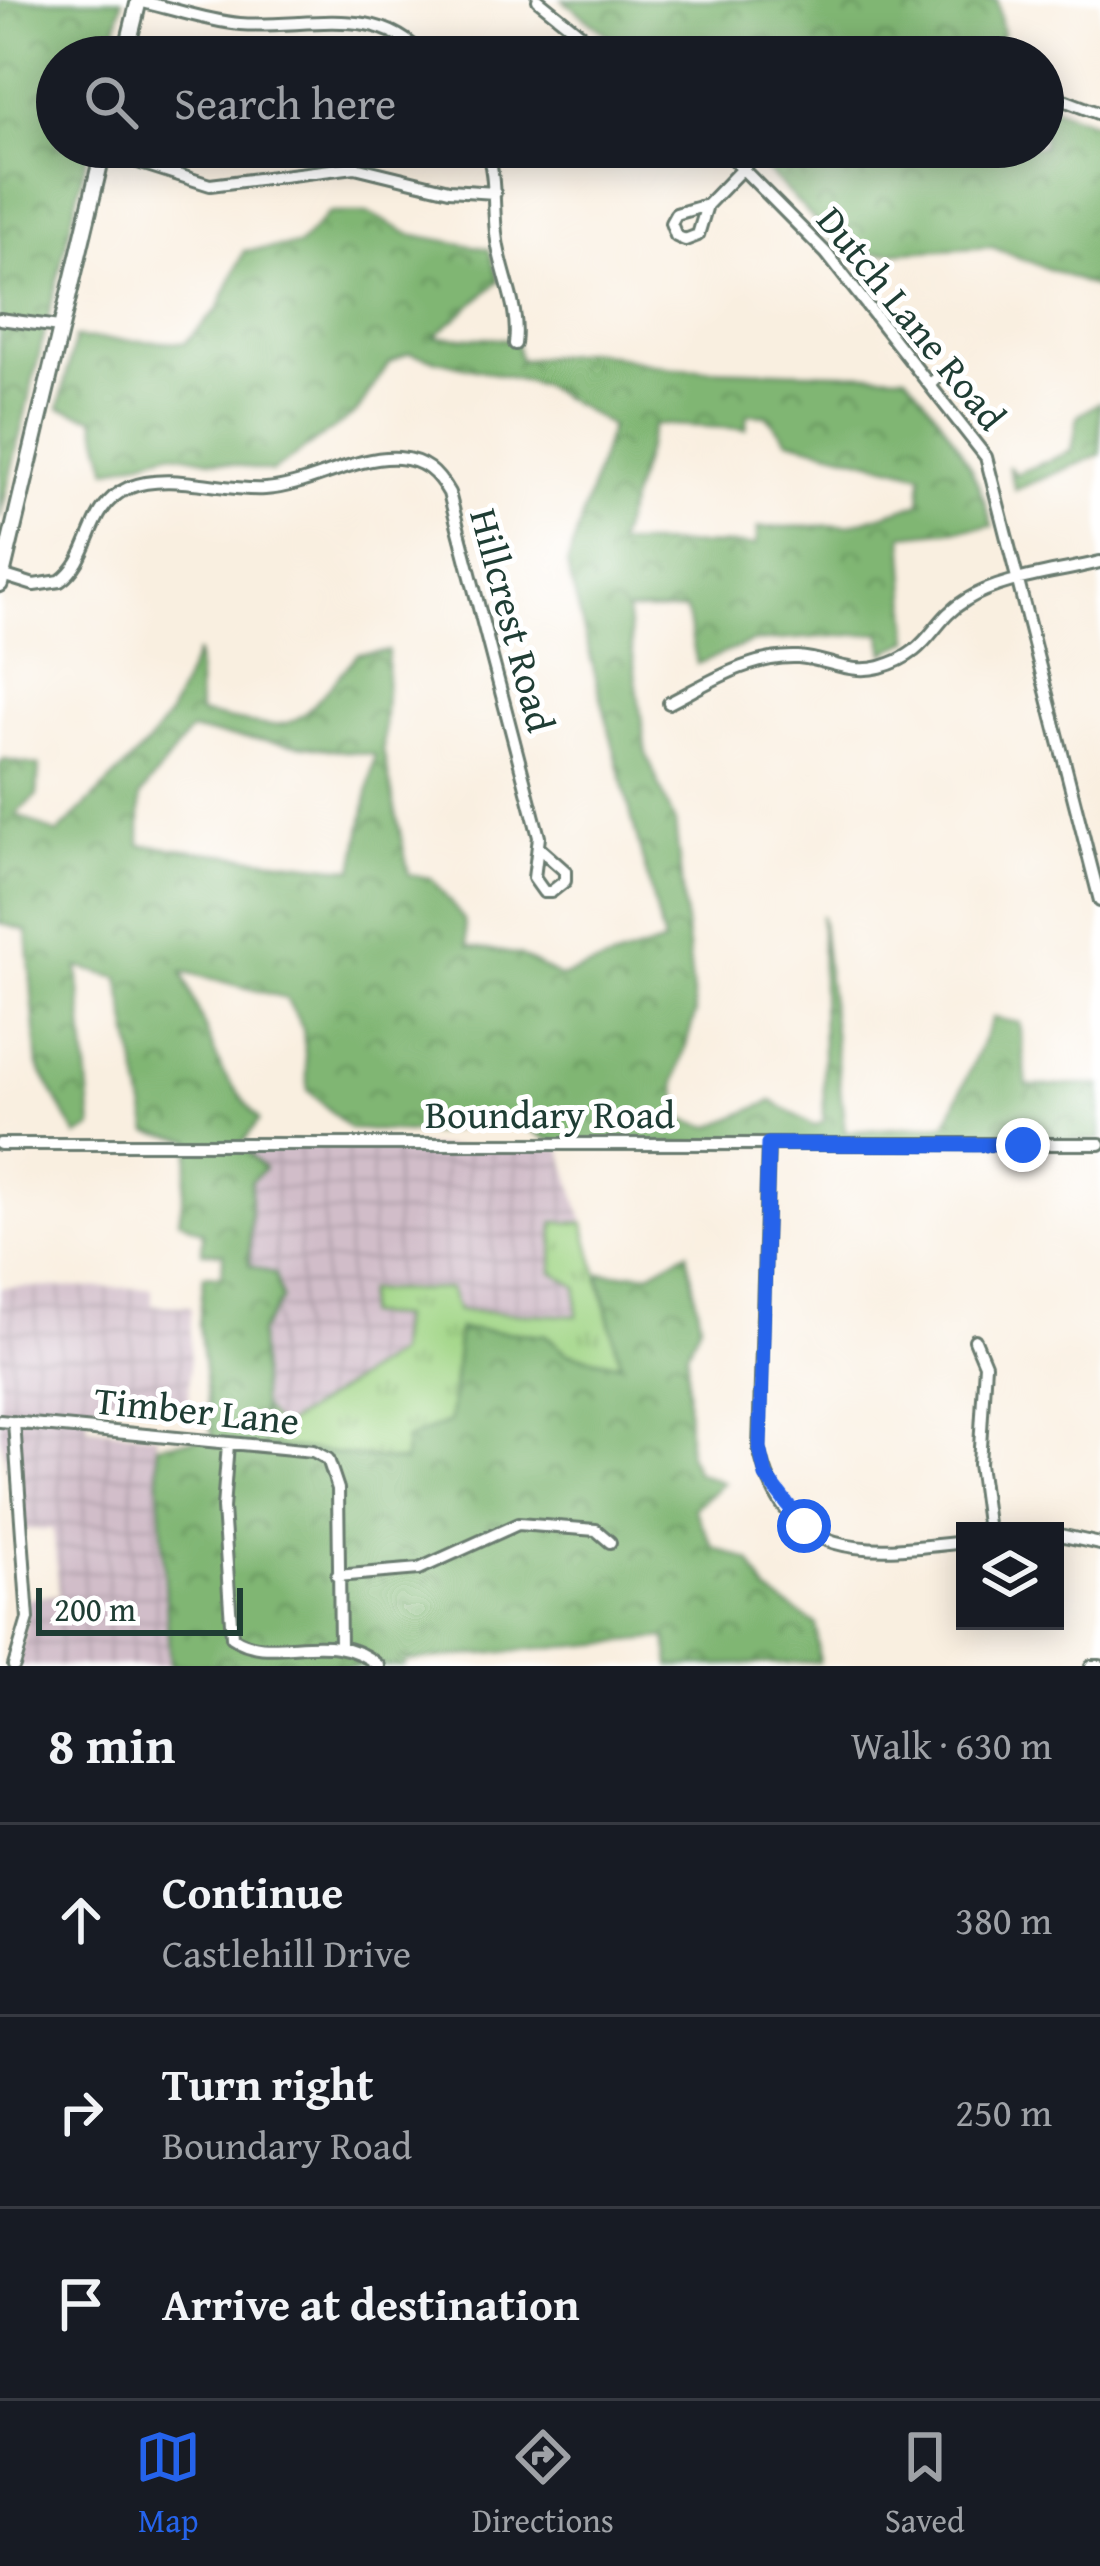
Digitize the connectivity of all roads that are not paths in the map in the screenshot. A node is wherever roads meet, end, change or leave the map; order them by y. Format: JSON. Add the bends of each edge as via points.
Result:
{"nodes":[{"id":1,"x":139,"y":0,"type":"edge"},
{"id":2,"x":538,"y":0,"type":"edge"},
{"id":3,"x":130,"y":36,"type":"edge"},
{"id":4,"x":405,"y":36,"type":"edge"},
{"id":5,"x":582,"y":36,"type":"edge"},
{"id":6,"x":1064,"y":100,"type":"edge"},
{"id":7,"x":1100,"y":114,"type":"edge"},
{"id":8,"x":99,"y":168,"type":"edge"},
{"id":9,"x":160,"y":168,"type":"edge"},
{"id":10,"x":347,"y":168,"type":"edge"},
{"id":11,"x":362,"y":168,"type":"edge"},
{"id":12,"x":490,"y":168,"type":"edge"},
{"id":13,"x":742,"y":168,"type":"edge"},
{"id":14,"x":744,"y":168,"type":"edge"},
{"id":15,"x":495,"y":193,"type":"junction"},
{"id":16,"x":707,"y":205,"type":"dead end"},
{"id":17,"x":0,"y":319,"type":"edge"},
{"id":18,"x":59,"y":327,"type":"junction"},
{"id":19,"x":515,"y":344,"type":"dead end"},
{"id":20,"x":956,"y":362,"type":"dead end"},
{"id":21,"x":930,"y":384,"type":"junction"},
{"id":22,"x":1100,"y":562,"type":"edge"},
{"id":23,"x":1,"y":580,"type":"edge"},
{"id":24,"x":1022,"y":582,"type":"junction"},
{"id":25,"x":669,"y":703,"type":"dead end"},
{"id":26,"x":539,"y":848,"type":"dead end"},
{"id":27,"x":1100,"y":901,"type":"edge"},
{"id":28,"x":0,"y":1144,"type":"edge"},
{"id":29,"x":768,"y":1144,"type":"junction"},
{"id":30,"x":1100,"y":1144,"type":"edge"},
{"id":31,"x":975,"y":1340,"type":"dead end"},
{"id":32,"x":0,"y":1421,"type":"edge"},
{"id":33,"x":14,"y":1423,"type":"junction"},
{"id":34,"x":228,"y":1444,"type":"junction"},
{"id":35,"x":987,"y":1522,"type":"edge"},
{"id":36,"x":1064,"y":1536,"type":"edge"},
{"id":37,"x":610,"y":1542,"type":"dead end"},
{"id":38,"x":956,"y":1543,"type":"edge"},
{"id":39,"x":1100,"y":1544,"type":"edge"},
{"id":40,"x":337,"y":1576,"type":"junction"},
{"id":41,"x":340,"y":1645,"type":"junction"},
{"id":42,"x":14,"y":1666,"type":"edge"},
{"id":43,"x":379,"y":1666,"type":"edge"}],
"edges":[{"from":1,"to":3,"type":"main road"},
{"from":1,"to":4,"type":"street","via":[[239,24],[380,24]]},
{"from":2,"to":5,"type":"street"},
{"from":6,"to":7,"type":"street"},
{"from":8,"to":18,"type":"main road"},
{"from":9,"to":10,"type":"street","via":[[210,185]]},
{"from":11,"to":15,"type":"street"},
{"from":12,"to":15,"type":"street"},
{"from":13,"to":16,"type":"street"},
{"from":14,"to":21,"type":"street","name":"Dutch Lane Road","via":[[826,253]]},
{"from":15,"to":19,"type":"street"},
{"from":17,"to":18,"type":"street"},
{"from":18,"to":23,"type":"main road"},
{"from":20,"to":21,"type":"street"},
{"from":21,"to":24,"type":"street","name":"Dutch Lane Road","via":[[986,457]]},
{"from":22,"to":24,"type":"street"},
{"from":23,"to":26,"type":"street","name":"Hillcrest Road","via":[[60,581],[80,559],[103,507],[130,488],[262,490],[393,458],[424,465],[449,493]]},
{"from":24,"to":25,"type":"street","via":[[960,603],[926,645],[881,667],[758,659]]},
{"from":24,"to":27,"type":"street","name":"Dutch Lane Road"},
{"from":28,"to":29,"type":"street","name":"Boundary Road"},
{"from":29,"to":30,"type":"street","name":"Boundary Road"},
{"from":29,"to":38,"type":"street","via":[[760,1448],[766,1476],[784,1507],[835,1545],[862,1552]]},
{"from":31,"to":35,"type":"street","via":[[985,1364],[979,1464]]},
{"from":32,"to":33,"type":"street","name":"Timber Lane"},
{"from":33,"to":34,"type":"street","name":"Timber Lane"},
{"from":33,"to":42,"type":"street","via":[[28,1618]]},
{"from":34,"to":40,"type":"street","name":"Timber Lane","via":[[313,1450],[328,1459],[338,1489]]},
{"from":34,"to":41,"type":"street","via":[[223,1508],[232,1637],[246,1651],[268,1654]]},
{"from":36,"to":39,"type":"street"},
{"from":37,"to":40,"type":"street","via":[[596,1530],[518,1524],[419,1569]]},
{"from":40,"to":41,"type":"street","name":"Timber Lane"},
{"from":41,"to":43,"type":"street"}]}
